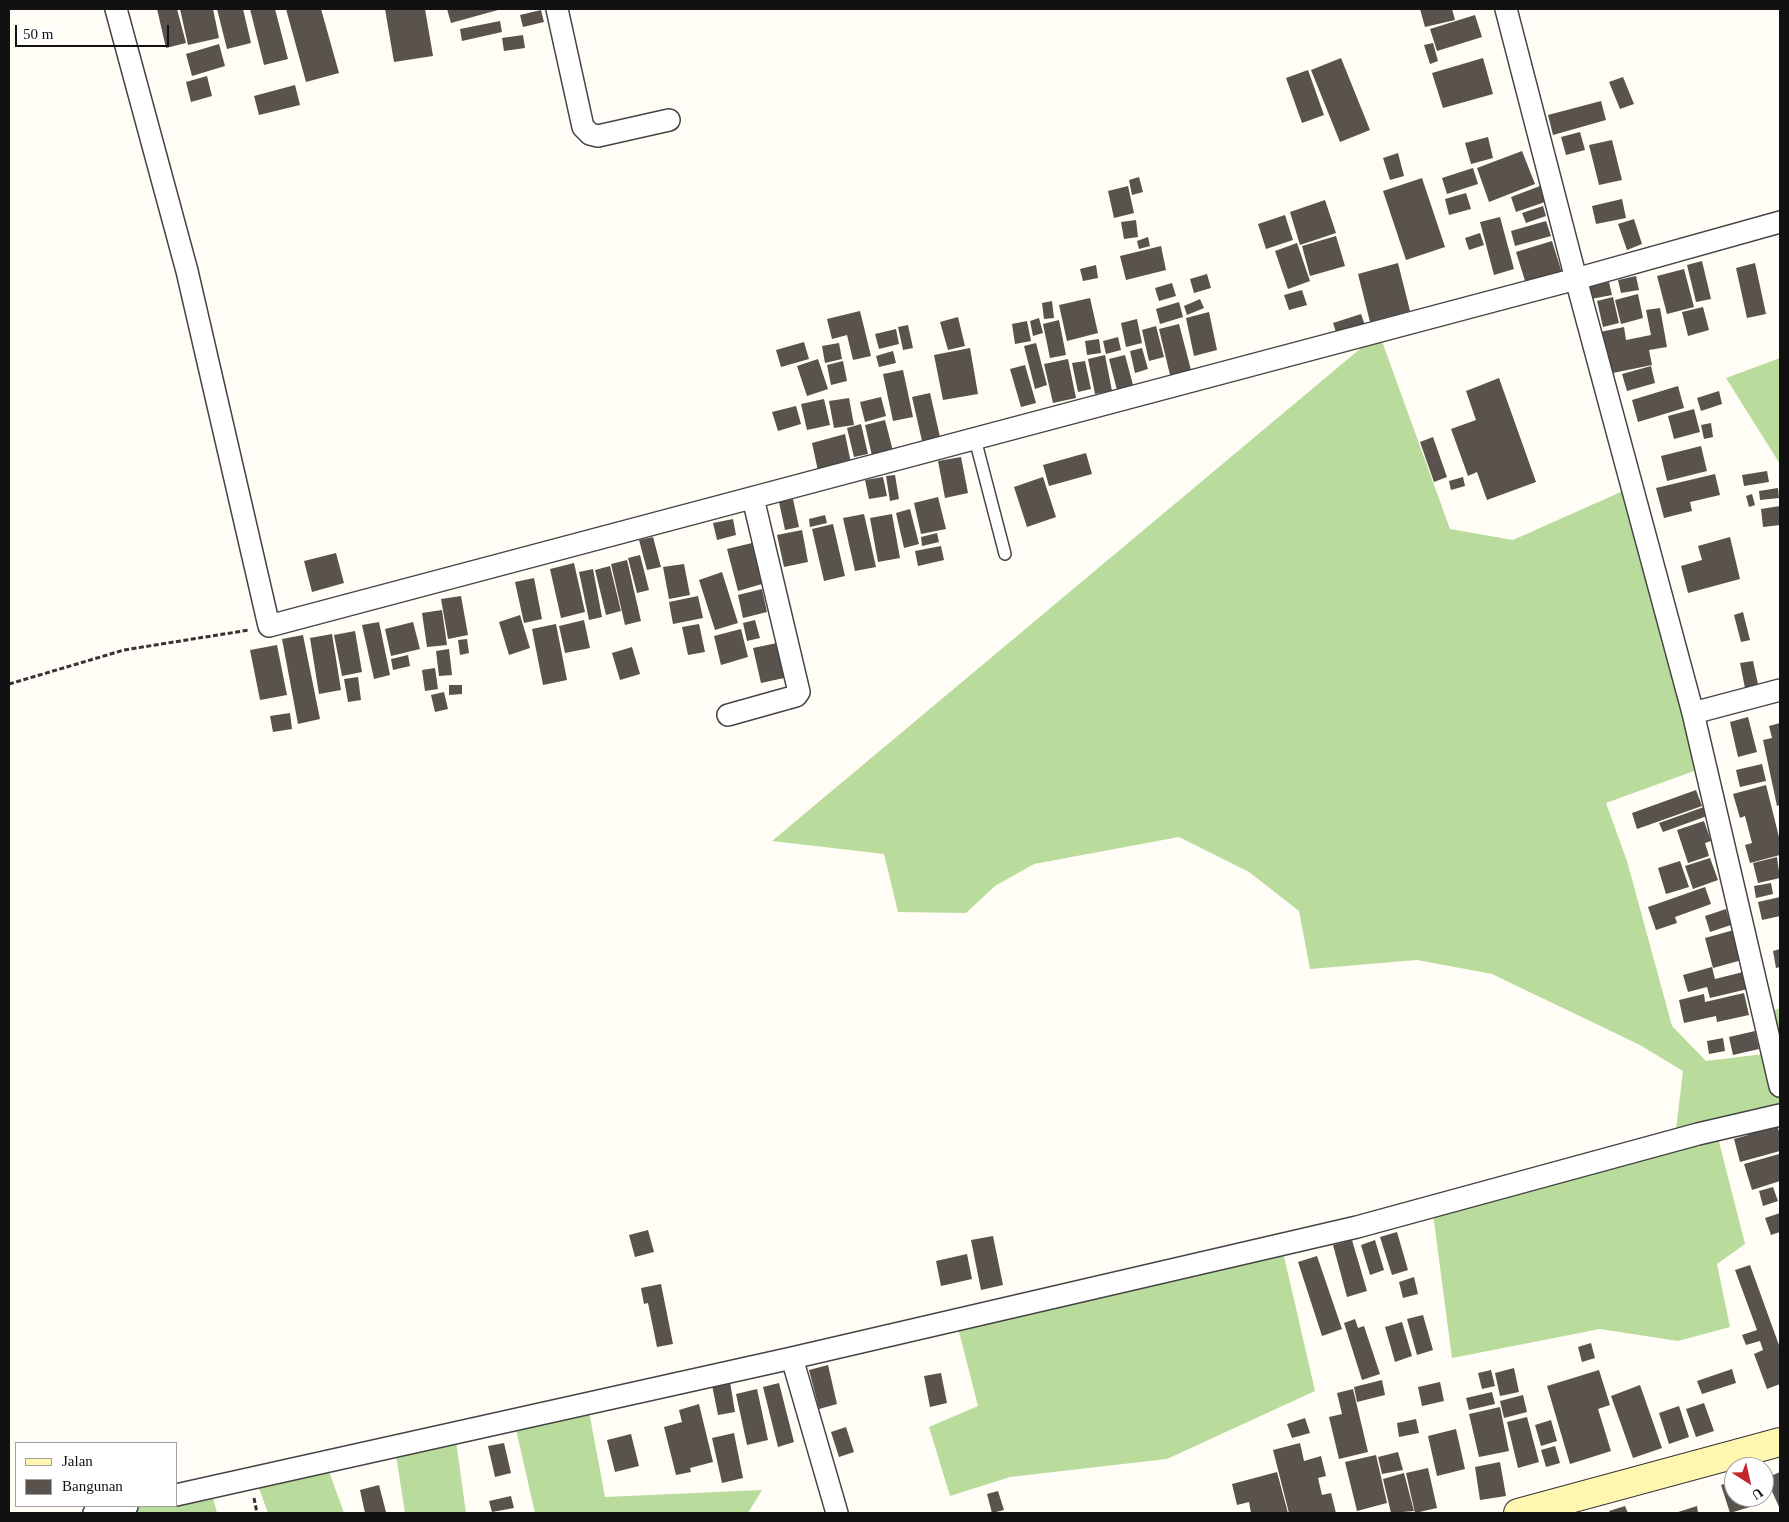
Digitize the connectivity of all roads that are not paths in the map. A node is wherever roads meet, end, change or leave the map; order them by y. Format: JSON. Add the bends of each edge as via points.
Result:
{"nodes":[{"id":1,"x":116,"y":9,"type":"edge"},
{"id":2,"x":557,"y":9,"type":"edge"},
{"id":3,"x":1506,"y":9,"type":"edge"},
{"id":4,"x":669,"y":120,"type":"dead end"},
{"id":5,"x":1780,"y":222,"type":"edge"},
{"id":6,"x":1576,"y":280,"type":"junction"},
{"id":7,"x":975,"y":439,"type":"junction"},
{"id":8,"x":753,"y":498,"type":"junction"},
{"id":9,"x":1005,"y":554,"type":"dead end"},
{"id":10,"x":1780,"y":690,"type":"edge"},
{"id":11,"x":1693,"y":713,"type":"junction"},
{"id":12,"x":728,"y":715,"type":"dead end"},
{"id":13,"x":1780,"y":1086,"type":"edge"},
{"id":14,"x":1780,"y":1115,"type":"edge"},
{"id":15,"x":792,"y":1358,"type":"junction"},
{"id":16,"x":1780,"y":1442,"type":"edge"},
{"id":17,"x":178,"y":1495,"type":"edge"},
{"id":18,"x":122,"y":1507,"type":"edge"},
{"id":19,"x":94,"y":1513,"type":"edge"},
{"id":20,"x":837,"y":1513,"type":"edge"},
{"id":21,"x":1518,"y":1513,"type":"edge"}],
"edges":[{"from":1,"to":8,"type":"street","via":[[187,271],[269,626]]},
{"from":2,"to":4,"type":"street","via":[[583,128],[598,136]]},
{"from":3,"to":6,"type":"street"},
{"from":5,"to":6,"type":"street"},
{"from":6,"to":7,"type":"street"},
{"from":6,"to":11,"type":"street"},
{"from":7,"to":8,"type":"street"},
{"from":7,"to":9,"type":"lane"},
{"from":8,"to":12,"type":"street","via":[[799,692],[796,696]]},
{"from":10,"to":11,"type":"street"},
{"from":11,"to":13,"type":"street"},
{"from":14,"to":15,"type":"street","via":[[1698,1134],[1357,1227]]},
{"from":15,"to":17,"type":"street"},
{"from":15,"to":20,"type":"street"},
{"from":16,"to":21,"type":"street"},
{"from":18,"to":19,"type":"street"}]}
